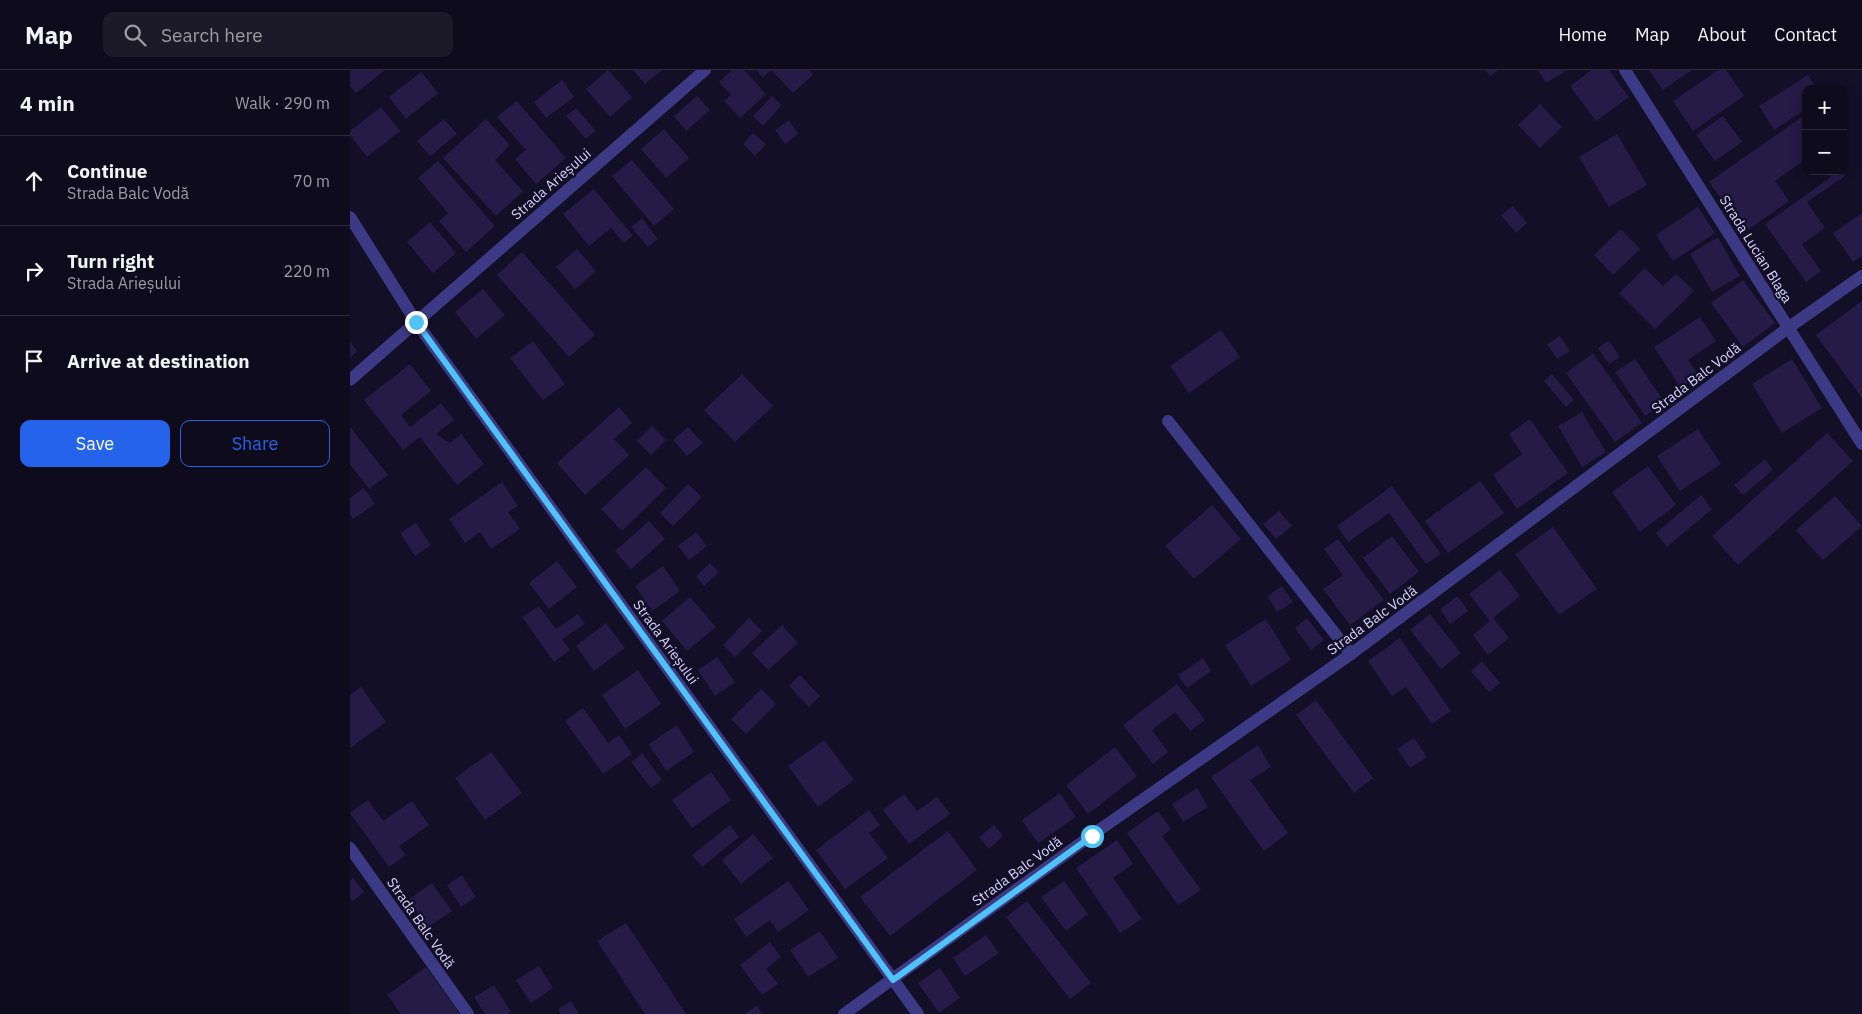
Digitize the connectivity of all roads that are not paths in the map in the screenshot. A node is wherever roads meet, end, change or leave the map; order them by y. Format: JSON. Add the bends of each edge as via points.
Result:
{"nodes":[{"id":1,"x":705,"y":70,"type":"edge"},
{"id":2,"x":1625,"y":70,"type":"edge"},
{"id":3,"x":350,"y":217,"type":"edge"},
{"id":4,"x":1862,"y":276,"type":"edge"},
{"id":5,"x":416,"y":322,"type":"junction"},
{"id":6,"x":1788,"y":328,"type":"junction"},
{"id":7,"x":350,"y":380,"type":"edge"},
{"id":8,"x":1168,"y":420,"type":"dead end"},
{"id":9,"x":1862,"y":444,"type":"edge"},
{"id":10,"x":1351,"y":654,"type":"junction"},
{"id":11,"x":350,"y":848,"type":"edge"},
{"id":12,"x":893,"y":980,"type":"junction"},
{"id":13,"x":468,"y":1014,"type":"edge"},
{"id":14,"x":844,"y":1014,"type":"edge"},
{"id":15,"x":918,"y":1014,"type":"edge"}],
"edges":[{"from":1,"to":5,"type":"street","name":"Strada Arieșului"},
{"from":2,"to":6,"type":"street","name":"Strada Lucian Blaga"},
{"from":3,"to":5,"type":"street","name":"Strada Arieșului"},
{"from":4,"to":6,"type":"street","name":"Strada Balc Vodă"},
{"from":5,"to":7,"type":"street","name":"Strada Arieșului"},
{"from":5,"to":12,"type":"street","name":"Strada Arieșului"},
{"from":6,"to":9,"type":"street","name":"Strada Lucian Blaga"},
{"from":6,"to":10,"type":"street","name":"Strada Balc Vodă"},
{"from":8,"to":10,"type":"street"},
{"from":10,"to":12,"type":"street","name":"Strada Balc Vodă"},
{"from":11,"to":13,"type":"street","name":"Strada Balc Vodă"},
{"from":12,"to":14,"type":"street","name":"Strada Balc Vodă"},
{"from":12,"to":15,"type":"street"}]}
